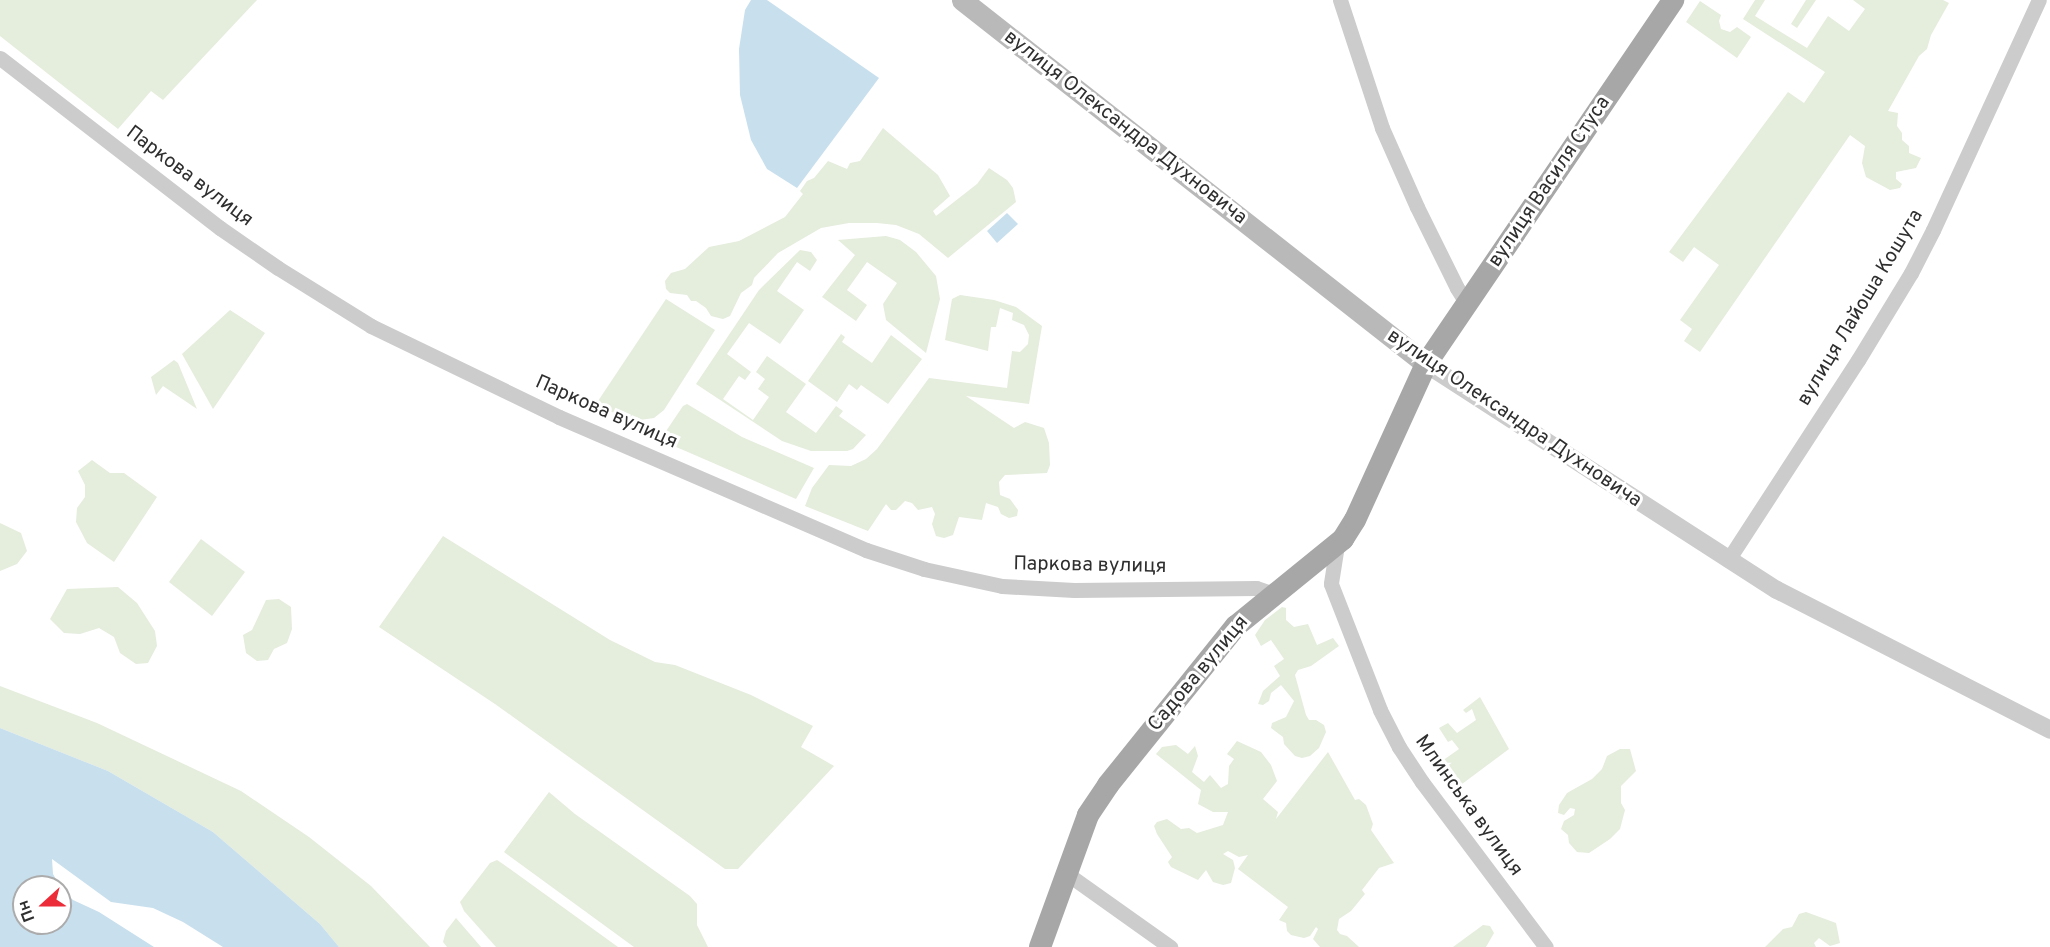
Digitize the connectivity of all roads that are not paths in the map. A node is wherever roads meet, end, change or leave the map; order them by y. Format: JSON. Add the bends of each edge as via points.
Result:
{"nodes":[{"id":1,"x":962,"y":0,"type":"edge"},
{"id":2,"x":1340,"y":0,"type":"edge"},
{"id":3,"x":1673,"y":0,"type":"edge"},
{"id":4,"x":2039,"y":0,"type":"edge"},
{"id":5,"x":0,"y":58,"type":"edge"},
{"id":6,"x":1467,"y":304,"type":"junction"},
{"id":7,"x":1426,"y":364,"type":"junction"},
{"id":8,"x":1337,"y":545,"type":"junction"},
{"id":9,"x":1728,"y":561,"type":"junction"},
{"id":10,"x":1274,"y":594,"type":"junction"},
{"id":11,"x":2050,"y":730,"type":"edge"},
{"id":12,"x":1066,"y":873,"type":"junction"},
{"id":13,"x":1040,"y":947,"type":"edge"},
{"id":14,"x":1170,"y":947,"type":"edge"},
{"id":15,"x":1545,"y":947,"type":"edge"}],
"edges":[{"from":1,"to":7,"type":"main road","name":"вулиця Олександра Духновича"},
{"from":2,"to":6,"type":"street","via":[[1382,128]]},
{"from":3,"to":6,"type":"main road","name":"вулиця Василя Стуса"},
{"from":4,"to":9,"type":"street","name":"вулиця Лайоша Кошута","via":[[1911,273]]},
{"from":5,"to":10,"type":"street","name":"Паркова вулиця","via":[[220,228],[371,326],[559,417],[866,550],[924,569],[1002,586],[1074,590],[1256,588]]},
{"from":6,"to":7,"type":"main road","name":"вулиця Василя Стуса"},
{"from":7,"to":8,"type":"main road","name":"Садова вулиця","via":[[1355,520]]},
{"from":7,"to":9,"type":"street","name":"вулиця Олександра Духновича"},
{"from":8,"to":10,"type":"main road","name":"Садова вулиця"},
{"from":8,"to":15,"type":"street","name":"Млинська вулиця","via":[[1331,584],[1380,710],[1399,747]]},
{"from":9,"to":11,"type":"street","name":"вулиця Олександра Духновича","via":[[1830,619]]},
{"from":10,"to":12,"type":"main road","name":"Садова вулиця","via":[[1236,626],[1108,785],[1088,815]]},
{"from":12,"to":13,"type":"main road","name":"Садова вулиця"},
{"from":12,"to":14,"type":"street"}]}
